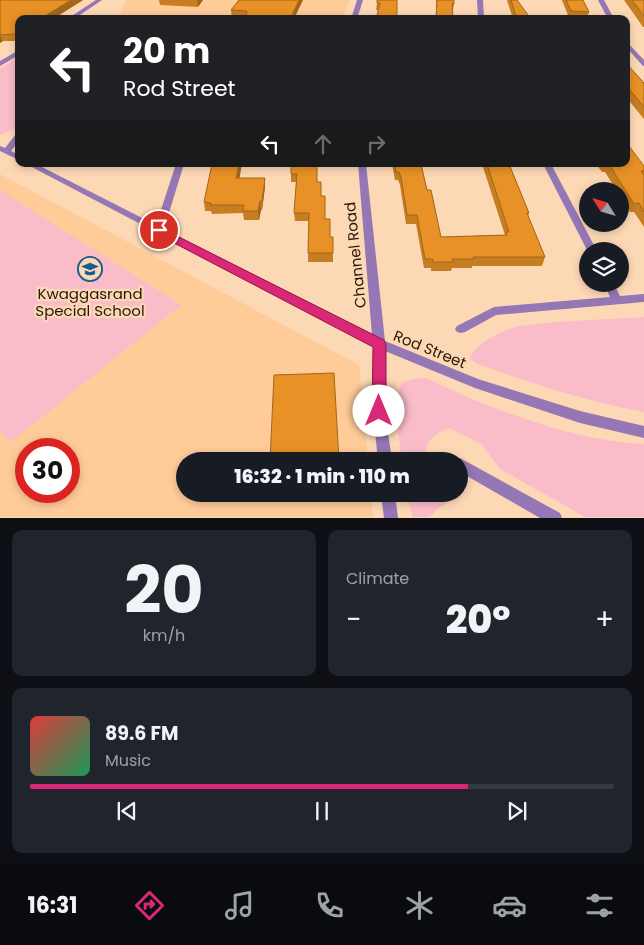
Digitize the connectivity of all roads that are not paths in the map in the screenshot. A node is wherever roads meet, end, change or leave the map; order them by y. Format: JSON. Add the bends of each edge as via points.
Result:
{"nodes":[{"id":1,"x":99,"y":0,"type":"edge"},
{"id":2,"x":360,"y":0,"type":"edge"},
{"id":3,"x":480,"y":0,"type":"edge"},
{"id":4,"x":601,"y":0,"type":"edge"},
{"id":5,"x":76,"y":15,"type":"edge"},
{"id":6,"x":355,"y":15,"type":"edge"},
{"id":7,"x":482,"y":15,"type":"edge"},
{"id":8,"x":609,"y":15,"type":"edge"},
{"id":9,"x":630,"y":48,"type":"edge"},
{"id":10,"x":15,"y":55,"type":"edge"},
{"id":11,"x":0,"y":64,"type":"edge"},
{"id":12,"x":644,"y":64,"type":"edge"},
{"id":13,"x":15,"y":140,"type":"edge"},
{"id":14,"x":3,"y":150,"type":"edge"},
{"id":15,"x":15,"y":156,"type":"edge"},
{"id":16,"x":36,"y":167,"type":"edge"},
{"id":17,"x":179,"y":167,"type":"edge"},
{"id":18,"x":362,"y":167,"type":"edge"},
{"id":19,"x":549,"y":167,"type":"edge"},
{"id":20,"x":159,"y":230,"type":"junction"},
{"id":21,"x":587,"y":242,"type":"edge"},
{"id":22,"x":613,"y":292,"type":"edge"},
{"id":23,"x":644,"y":298,"type":"edge"},
{"id":24,"x":617,"y":300,"type":"junction"},
{"id":25,"x":460,"y":329,"type":"dead end"},
{"id":26,"x":379,"y":344,"type":"junction"},
{"id":27,"x":644,"y":432,"type":"edge"},
{"id":28,"x":384,"y":452,"type":"edge"},
{"id":29,"x":468,"y":470,"type":"edge"},
{"id":30,"x":389,"y":502,"type":"edge"},
{"id":31,"x":391,"y":518,"type":"edge"},
{"id":32,"x":555,"y":518,"type":"edge"}],
"edges":[{"from":1,"to":5,"type":"street"},
{"from":2,"to":6,"type":"street"},
{"from":3,"to":7,"type":"street"},
{"from":4,"to":8,"type":"street"},
{"from":9,"to":12,"type":"street"},
{"from":10,"to":11,"type":"street"},
{"from":13,"to":14,"type":"street"},
{"from":14,"to":15,"type":"street"},
{"from":16,"to":20,"type":"street","name":"Rod Street"},
{"from":17,"to":20,"type":"street"},
{"from":18,"to":26,"type":"street","name":"Channel Road"},
{"from":19,"to":21,"type":"street"},
{"from":20,"to":26,"type":"street","name":"Rod Street"},
{"from":22,"to":24,"type":"street"},
{"from":23,"to":24,"type":"street"},
{"from":24,"to":25,"type":"street","via":[[494,311]]},
{"from":26,"to":27,"type":"street","name":"Rod Street","via":[[475,383],[580,417]]},
{"from":26,"to":28,"type":"street","name":"Channel Road","via":[[379,411]]},
{"from":29,"to":32,"type":"street"},
{"from":30,"to":31,"type":"street"}]}
